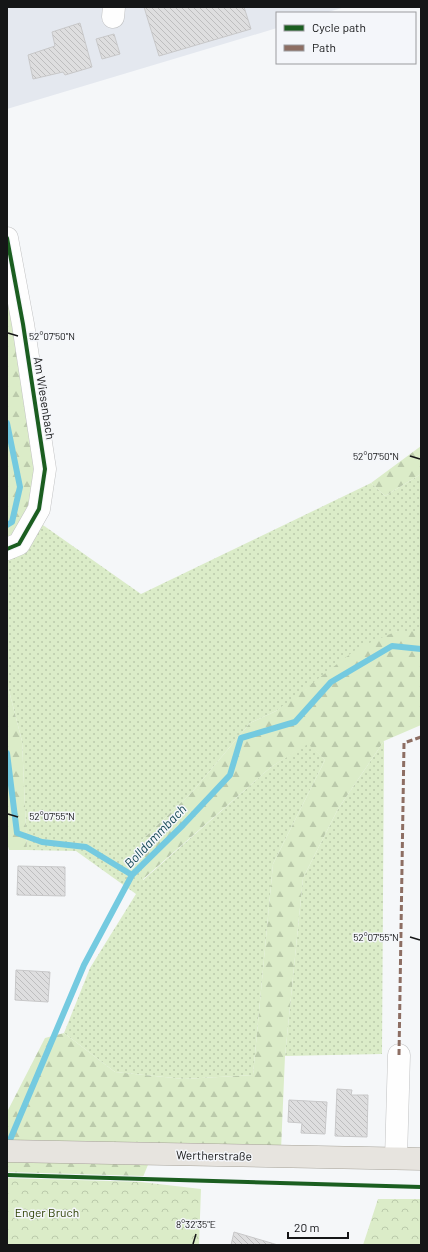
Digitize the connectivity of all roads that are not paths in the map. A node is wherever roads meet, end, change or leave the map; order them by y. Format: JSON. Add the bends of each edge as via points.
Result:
{"nodes":[{"id":1,"x":7,"y":238,"type":"edge"},
{"id":2,"x":7,"y":549,"type":"edge"},
{"id":3,"x":400,"y":1056,"type":"dead end"},
{"id":4,"x":9,"y":1151,"type":"edge"},
{"id":5,"x":396,"y":1158,"type":"junction"},
{"id":6,"x":421,"y":1159,"type":"edge"}],
"edges":[{"from":1,"to":2,"type":"street","name":"Am Wiesenbach","via":[[45,469],[39,509],[19,544]]},
{"from":3,"to":5,"type":"street"},
{"from":4,"to":5,"type":"main road","name":"Wertherstraße"},
{"from":5,"to":6,"type":"main road","name":"Wertherstraße"}]}
